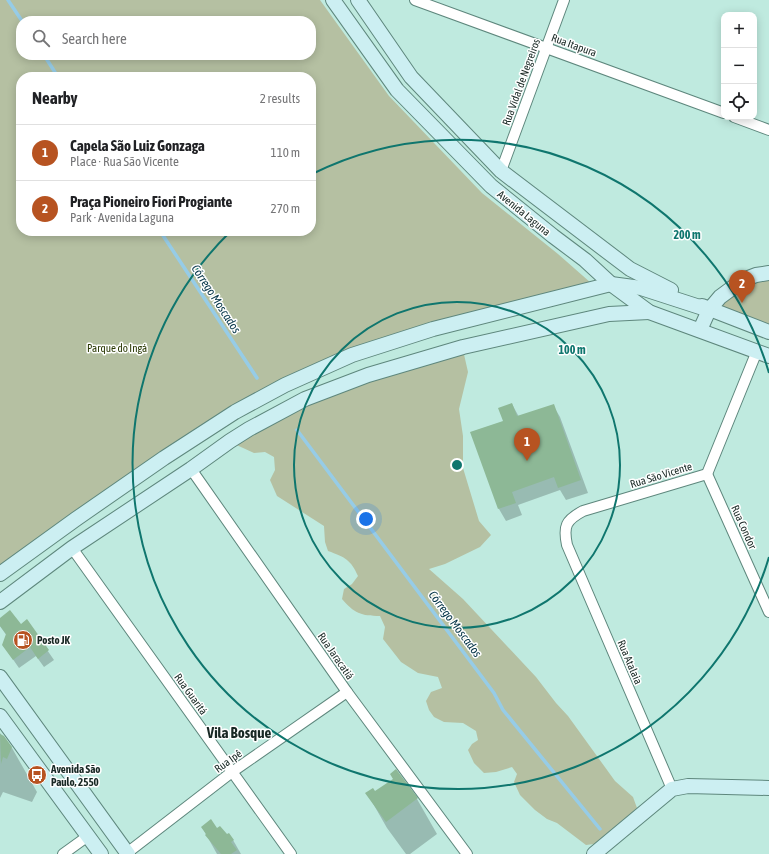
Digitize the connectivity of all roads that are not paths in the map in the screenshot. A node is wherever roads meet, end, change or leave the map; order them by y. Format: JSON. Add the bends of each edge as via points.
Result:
{"nodes":[{"id":1,"x":333,"y":0,"type":"edge"},
{"id":2,"x":358,"y":0,"type":"edge"},
{"id":3,"x":415,"y":0,"type":"edge"},
{"id":4,"x":564,"y":0,"type":"edge"},
{"id":5,"x":546,"y":48,"type":"junction"},
{"id":6,"x":721,"y":112,"type":"edge"},
{"id":7,"x":742,"y":120,"type":"edge"},
{"id":8,"x":769,"y":130,"type":"edge"},
{"id":9,"x":502,"y":171,"type":"junction"},
{"id":10,"x":769,"y":273,"type":"edge"},
{"id":11,"x":611,"y":284,"type":"junction"},
{"id":12,"x":709,"y":310,"type":"junction"},
{"id":13,"x":649,"y":312,"type":"junction"},
{"id":14,"x":700,"y":330,"type":"junction"},
{"id":15,"x":769,"y":332,"type":"edge"},
{"id":16,"x":763,"y":354,"type":"edge"},
{"id":17,"x":191,"y":469,"type":"junction"},
{"id":18,"x":707,"y":474,"type":"junction"},
{"id":19,"x":567,"y":545,"type":"joint"},
{"id":20,"x":72,"y":548,"type":"junction"},
{"id":21,"x":0,"y":574,"type":"edge"},
{"id":22,"x":0,"y":602,"type":"edge"},
{"id":23,"x":769,"y":612,"type":"edge"},
{"id":24,"x":0,"y":678,"type":"edge"},
{"id":25,"x":347,"y":692,"type":"junction"},
{"id":26,"x":0,"y":716,"type":"edge"},
{"id":27,"x":232,"y":772,"type":"junction"},
{"id":28,"x":769,"y":788,"type":"edge"},
{"id":29,"x":672,"y":789,"type":"junction"},
{"id":30,"x":88,"y":836,"type":"junction"},
{"id":31,"x":128,"y":853,"type":"edge"},
{"id":32,"x":63,"y":854,"type":"edge"},
{"id":33,"x":101,"y":854,"type":"edge"},
{"id":34,"x":292,"y":854,"type":"edge"},
{"id":35,"x":467,"y":854,"type":"edge"},
{"id":36,"x":594,"y":854,"type":"edge"}],
"edges":[{"from":1,"to":11,"type":"main road","name":"Avenida Laguna","via":[[397,90],[491,186],[585,260]]},
{"from":2,"to":9,"type":"main road","name":"Avenida Laguna","via":[[411,77]]},
{"from":3,"to":5,"type":"street","name":"Rua Itapura"},
{"from":4,"to":5,"type":"street","name":"Rua Vidal de Negreiros"},
{"from":5,"to":6,"type":"street","name":"Rua Itapura"},
{"from":5,"to":9,"type":"street","name":"Rua Vidal de Negreiros"},
{"from":7,"to":8,"type":"street"},
{"from":9,"to":12,"type":"main road","name":"Avenida Laguna","via":[[630,270]]},
{"from":10,"to":12,"type":"main road","via":[[756,274],[743,280],[720,297]]},
{"from":11,"to":12,"type":"main road","via":[[641,288]]},
{"from":11,"to":13,"type":"main road","name":"Avenida Laguna"},
{"from":11,"to":21,"type":"main road","via":[[433,329],[352,355],[285,384],[235,412],[164,458]]},
{"from":12,"to":14,"type":"main road"},
{"from":12,"to":15,"type":"main road","name":"Avenida Laguna"},
{"from":13,"to":14,"type":"main road","name":"Avenida Laguna"},
{"from":13,"to":17,"type":"main road","via":[[609,314],[463,348],[368,375],[305,399],[280,412],[249,429]]},
{"from":14,"to":16,"type":"main road","name":"Avenida Laguna"},
{"from":16,"to":18,"type":"street","name":"Rua São Vicente"},
{"from":17,"to":20,"type":"main road"},
{"from":17,"to":25,"type":"street","name":"Rua Jaracatiá"},
{"from":18,"to":19,"type":"street","name":"Rua São Vicente","via":[[573,516],[565,529]]},
{"from":18,"to":23,"type":"street","name":"Rua Condor"},
{"from":19,"to":29,"type":"street","name":"Rua Atalaia"},
{"from":20,"to":22,"type":"main road"},
{"from":20,"to":27,"type":"street","name":"Rua Guaritá"},
{"from":24,"to":31,"type":"main road"},
{"from":25,"to":27,"type":"street","name":"Rua Ipê"},
{"from":25,"to":35,"type":"street","name":"Rua Jaracatiá"},
{"from":26,"to":30,"type":"main road"},
{"from":27,"to":31,"type":"street","name":"Rua Ipê"},
{"from":27,"to":34,"type":"street","name":"Rua Guaritá"},
{"from":28,"to":29,"type":"main road","via":[[688,786]]},
{"from":29,"to":36,"type":"main road"},
{"from":30,"to":32,"type":"street"},
{"from":30,"to":33,"type":"main road"}]}
